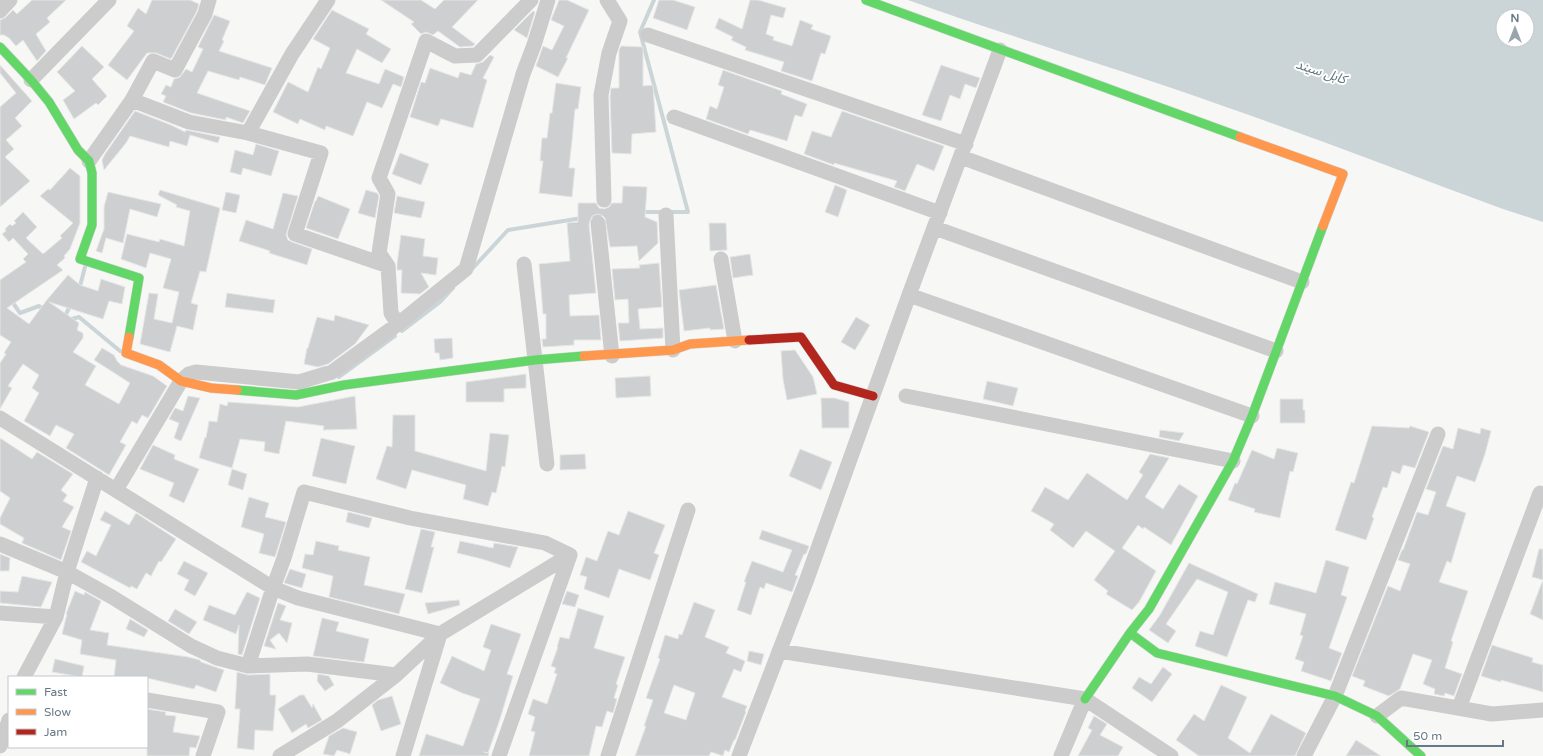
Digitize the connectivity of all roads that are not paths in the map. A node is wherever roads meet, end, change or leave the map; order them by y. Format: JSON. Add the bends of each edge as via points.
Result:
{"nodes":[{"id":1,"x":10,"y":0,"type":"edge"},
{"id":2,"x":109,"y":0,"type":"edge"},
{"id":3,"x":209,"y":0,"type":"edge"},
{"id":4,"x":328,"y":0,"type":"edge"},
{"id":5,"x":531,"y":0,"type":"edge"},
{"id":6,"x":548,"y":0,"type":"edge"},
{"id":7,"x":606,"y":0,"type":"edge"},
{"id":8,"x":866,"y":0,"type":"edge"},
{"id":9,"x":0,"y":11,"type":"edge"},
{"id":10,"x":648,"y":35,"type":"dead end"},
{"id":11,"x":0,"y":46,"type":"edge"},
{"id":12,"x":1000,"y":50,"type":"junction"},
{"id":13,"x":31,"y":80,"type":"junction"},
{"id":14,"x":132,"y":100,"type":"junction"},
{"id":15,"x":674,"y":117,"type":"dead end"},
{"id":16,"x":248,"y":133,"type":"junction"},
{"id":17,"x":963,"y":151,"type":"junction"},
{"id":18,"x":89,"y":161,"type":"junction"},
{"id":19,"x":604,"y":200,"type":"dead end"},
{"id":20,"x":940,"y":213,"type":"junction"},
{"id":21,"x":666,"y":215,"type":"dead end"},
{"id":22,"x":598,"y":223,"type":"dead end"},
{"id":23,"x":934,"y":228,"type":"junction"},
{"id":24,"x":721,"y":259,"type":"dead end"},
{"id":25,"x":524,"y":264,"type":"dead end"},
{"id":26,"x":388,"y":266,"type":"junction"},
{"id":27,"x":1302,"y":282,"type":"junction"},
{"id":28,"x":909,"y":295,"type":"junction"},
{"id":29,"x":398,"y":324,"type":"junction"},
{"id":30,"x":735,"y":341,"type":"junction"},
{"id":31,"x":673,"y":350,"type":"junction"},
{"id":32,"x":1276,"y":351,"type":"junction"},
{"id":33,"x":612,"y":356,"type":"junction"},
{"id":34,"x":535,"y":360,"type":"junction"},
{"id":35,"x":181,"y":381,"type":"junction"},
{"id":36,"x":873,"y":396,"type":"junction"},
{"id":37,"x":906,"y":396,"type":"dead end"},
{"id":38,"x":1252,"y":416,"type":"junction"},
{"id":39,"x":0,"y":418,"type":"edge"},
{"id":40,"x":1438,"y":434,"type":"dead end"},
{"id":41,"x":1233,"y":461,"type":"junction"},
{"id":42,"x":547,"y":464,"type":"dead end"},
{"id":43,"x":97,"y":478,"type":"junction"},
{"id":44,"x":116,"y":490,"type":"junction"},
{"id":45,"x":1540,"y":493,"type":"dead end"},
{"id":46,"x":688,"y":510,"type":"dead end"},
{"id":47,"x":0,"y":544,"type":"edge"},
{"id":48,"x":570,"y":555,"type":"junction"},
{"id":49,"x":67,"y":572,"type":"junction"},
{"id":50,"x":273,"y":588,"type":"junction"},
{"id":51,"x":0,"y":613,"type":"edge"},
{"id":52,"x":56,"y":617,"type":"junction"},
{"id":53,"x":1130,"y":633,"type":"junction"},
{"id":54,"x":440,"y":634,"type":"junction"},
{"id":55,"x":779,"y":651,"type":"junction"},
{"id":56,"x":248,"y":666,"type":"junction"},
{"id":57,"x":396,"y":675,"type":"junction"},
{"id":58,"x":26,"y":676,"type":"edge"},
{"id":59,"x":1335,"y":696,"type":"junction"},
{"id":60,"x":1085,"y":699,"type":"junction"},
{"id":61,"x":148,"y":700,"type":"edge"},
{"id":62,"x":1459,"y":708,"type":"junction"},
{"id":63,"x":1543,"y":710,"type":"edge"},
{"id":64,"x":1377,"y":716,"type":"junction"},
{"id":65,"x":8,"y":723,"type":"edge"},
{"id":66,"x":0,"y":746,"type":"edge"},
{"id":67,"x":203,"y":756,"type":"edge"},
{"id":68,"x":280,"y":756,"type":"edge"},
{"id":69,"x":403,"y":756,"type":"edge"},
{"id":70,"x":499,"y":756,"type":"edge"},
{"id":71,"x":608,"y":756,"type":"edge"},
{"id":72,"x":739,"y":756,"type":"edge"},
{"id":73,"x":1061,"y":756,"type":"edge"},
{"id":74,"x":1171,"y":756,"type":"edge"},
{"id":75,"x":1304,"y":756,"type":"edge"},
{"id":76,"x":1421,"y":756,"type":"edge"}],
"edges":[{"from":1,"to":9,"type":"street"},
{"from":2,"to":13,"type":"street"},
{"from":3,"to":14,"type":"street","via":[[205,14],[175,70],[153,61]]},
{"from":4,"to":16,"type":"street","via":[[292,54]]},
{"from":5,"to":26,"type":"street","via":[[477,55],[455,56],[426,41],[379,178],[388,194],[379,253]]},
{"from":6,"to":29,"type":"street","via":[[523,74],[466,269]]},
{"from":7,"to":19,"type":"street","via":[[620,21],[609,53],[601,94]]},
{"from":8,"to":12,"type":"street"},
{"from":10,"to":17,"type":"street"},
{"from":11,"to":13,"type":"street"},
{"from":12,"to":17,"type":"street"},
{"from":12,"to":27,"type":"street","via":[[1343,174]]},
{"from":13,"to":18,"type":"street","via":[[49,102],[78,150]]},
{"from":14,"to":16,"type":"street","via":[[188,122]]},
{"from":14,"to":18,"type":"street"},
{"from":15,"to":20,"type":"street"},
{"from":16,"to":26,"type":"street","via":[[321,153],[296,234]]},
{"from":17,"to":20,"type":"street"},
{"from":17,"to":27,"type":"street"},
{"from":18,"to":35,"type":"street","via":[[92,173],[92,225],[80,259],[139,278],[126,353],[159,365]]},
{"from":20,"to":23,"type":"street"},
{"from":21,"to":31,"type":"street"},
{"from":22,"to":33,"type":"street"},
{"from":23,"to":28,"type":"street"},
{"from":23,"to":32,"type":"street"},
{"from":24,"to":30,"type":"street"},
{"from":25,"to":34,"type":"street"},
{"from":26,"to":29,"type":"street","via":[[391,313]]},
{"from":27,"to":32,"type":"street"},
{"from":28,"to":36,"type":"street"},
{"from":28,"to":38,"type":"street"},
{"from":29,"to":35,"type":"street","via":[[332,372],[299,382],[196,372]]},
{"from":30,"to":31,"type":"street","via":[[690,344]]},
{"from":30,"to":36,"type":"street","via":[[801,337],[834,385]]},
{"from":31,"to":33,"type":"street"},
{"from":32,"to":38,"type":"street"},
{"from":33,"to":34,"type":"street"},
{"from":34,"to":35,"type":"street","via":[[344,385],[296,395],[211,388]]},
{"from":34,"to":42,"type":"street"},
{"from":35,"to":44,"type":"street"},
{"from":36,"to":55,"type":"street"},
{"from":37,"to":41,"type":"street"},
{"from":38,"to":41,"type":"street"},
{"from":39,"to":43,"type":"street"},
{"from":40,"to":59,"type":"street"},
{"from":41,"to":53,"type":"street","via":[[1149,608]]},
{"from":43,"to":44,"type":"street"},
{"from":43,"to":49,"type":"street"},
{"from":44,"to":50,"type":"street"},
{"from":45,"to":62,"type":"street"},
{"from":46,"to":71,"type":"street"},
{"from":47,"to":49,"type":"street"},
{"from":48,"to":50,"type":"street","via":[[545,543],[410,518],[304,492]]},
{"from":48,"to":54,"type":"street"},
{"from":48,"to":70,"type":"street"},
{"from":49,"to":52,"type":"street"},
{"from":49,"to":56,"type":"street","via":[[191,646],[218,658]]},
{"from":50,"to":54,"type":"street","via":[[298,598]]},
{"from":50,"to":56,"type":"street"},
{"from":51,"to":52,"type":"street"},
{"from":52,"to":58,"type":"street"},
{"from":53,"to":59,"type":"street","via":[[1157,653]]},
{"from":53,"to":60,"type":"street"},
{"from":54,"to":57,"type":"street"},
{"from":54,"to":69,"type":"street"},
{"from":55,"to":60,"type":"street"},
{"from":55,"to":72,"type":"street"},
{"from":56,"to":57,"type":"street","via":[[307,664]]},
{"from":57,"to":68,"type":"street","via":[[337,721]]},
{"from":59,"to":64,"type":"street"},
{"from":59,"to":75,"type":"street"},
{"from":60,"to":73,"type":"street"},
{"from":60,"to":74,"type":"street"},
{"from":61,"to":67,"type":"street","via":[[218,712]]},
{"from":62,"to":63,"type":"street","via":[[1492,714]]},
{"from":62,"to":64,"type":"street","via":[[1401,698]]},
{"from":64,"to":76,"type":"street"},
{"from":65,"to":66,"type":"street"}]}
